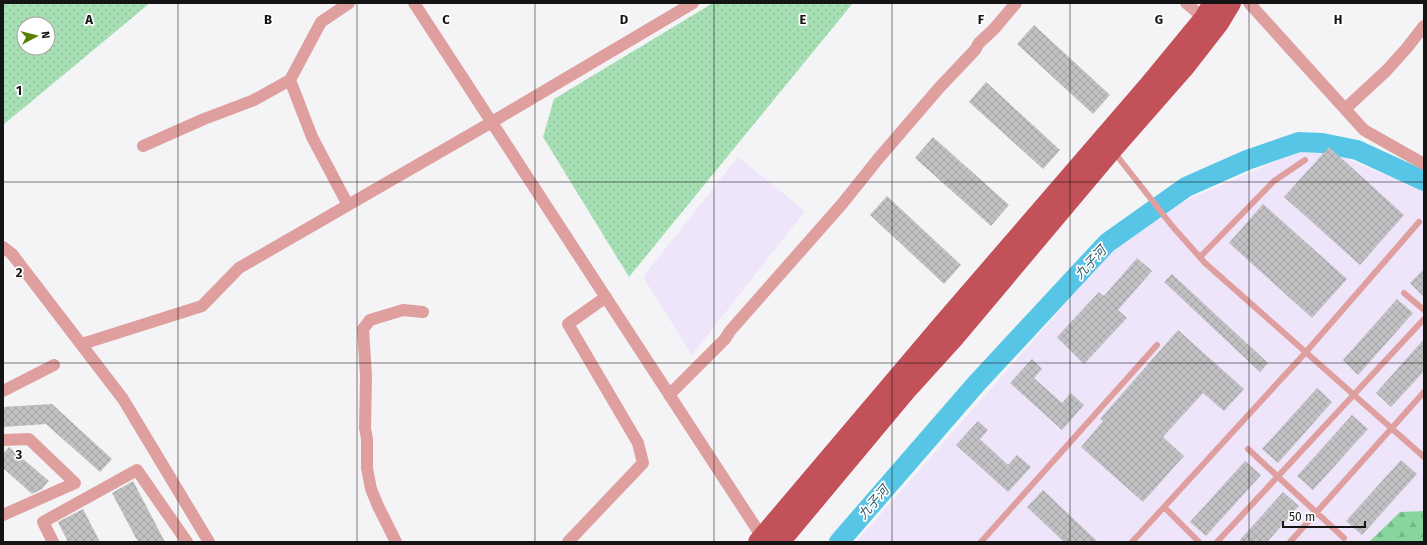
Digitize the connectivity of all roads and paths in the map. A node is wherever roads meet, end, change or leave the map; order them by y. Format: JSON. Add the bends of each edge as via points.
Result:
{"nodes":[{"id":1,"x":349,"y":3,"type":"edge"},
{"id":2,"x":414,"y":3,"type":"edge"},
{"id":3,"x":693,"y":3,"type":"edge"},
{"id":4,"x":1016,"y":3,"type":"edge"},
{"id":5,"x":1186,"y":3,"type":"edge"},
{"id":6,"x":1231,"y":3,"type":"edge"},
{"id":7,"x":1249,"y":3,"type":"edge"},
{"id":8,"x":1208,"y":10,"type":"edge"},
{"id":9,"x":1424,"y":26,"type":"edge"},
{"id":10,"x":290,"y":80,"type":"junction"},
{"id":11,"x":1345,"y":108,"type":"junction"},
{"id":12,"x":492,"y":122,"type":"junction"},
{"id":13,"x":143,"y":146,"type":"dead end"},
{"id":14,"x":1112,"y":150,"type":"junction"},
{"id":15,"x":1305,"y":160,"type":"dead end"},
{"id":16,"x":1424,"y":164,"type":"edge"},
{"id":17,"x":348,"y":205,"type":"junction"},
{"id":18,"x":1419,"y":222,"type":"dead end"},
{"id":19,"x":3,"y":247,"type":"edge"},
{"id":20,"x":1200,"y":257,"type":"junction"},
{"id":21,"x":1404,"y":293,"type":"dead end"},
{"id":22,"x":606,"y":298,"type":"junction"},
{"id":23,"x":1424,"y":310,"type":"edge"},
{"id":24,"x":423,"y":312,"type":"dead end"},
{"id":25,"x":1424,"y":320,"type":"edge"},
{"id":26,"x":82,"y":344,"type":"junction"},
{"id":27,"x":1157,"y":344,"type":"dead end"},
{"id":28,"x":1306,"y":352,"type":"junction"},
{"id":29,"x":54,"y":365,"type":"dead end"},
{"id":30,"x":3,"y":392,"type":"edge"},
{"id":31,"x":1424,"y":392,"type":"edge"},
{"id":32,"x":669,"y":395,"type":"junction"},
{"id":33,"x":1354,"y":395,"type":"junction"},
{"id":34,"x":1392,"y":428,"type":"junction"},
{"id":35,"x":3,"y":440,"type":"edge"},
{"id":36,"x":1248,"y":449,"type":"dead end"},
{"id":37,"x":1424,"y":457,"type":"edge"},
{"id":38,"x":1278,"y":477,"type":"junction"},
{"id":39,"x":1164,"y":508,"type":"junction"},
{"id":40,"x":1316,"y":512,"type":"junction"},
{"id":41,"x":3,"y":515,"type":"edge"},
{"id":42,"x":1344,"y":538,"type":"dead end"},
{"id":43,"x":766,"y":540,"type":"edge"},
{"id":44,"x":53,"y":542,"type":"edge"},
{"id":45,"x":187,"y":542,"type":"edge"},
{"id":46,"x":208,"y":542,"type":"edge"},
{"id":47,"x":396,"y":542,"type":"edge"},
{"id":48,"x":568,"y":542,"type":"edge"},
{"id":49,"x":981,"y":542,"type":"edge"},
{"id":50,"x":1132,"y":542,"type":"edge"},
{"id":51,"x":1199,"y":542,"type":"edge"},
{"id":52,"x":1217,"y":542,"type":"edge"},
{"id":53,"x":1290,"y":542,"type":"edge"}],
"edges":[{"from":1,"to":10,"type":"street","via":[[321,22]]},
{"from":2,"to":12,"type":"street"},
{"from":3,"to":12,"type":"street"},
{"from":4,"to":32,"type":"street","via":[[939,88],[725,339]]},
{"from":5,"to":8,"type":"street"},
{"from":6,"to":14,"type":"main road","via":[[1184,68]]},
{"from":7,"to":11,"type":"street"},
{"from":8,"to":43,"type":"main road","via":[[1148,86],[941,326]]},
{"from":9,"to":11,"type":"street","via":[[1386,71]]},
{"from":10,"to":13,"type":"street","via":[[254,100]]},
{"from":10,"to":17,"type":"street","via":[[312,137]]},
{"from":11,"to":16,"type":"street","via":[[1364,130]]},
{"from":12,"to":17,"type":"street"},
{"from":12,"to":22,"type":"street"},
{"from":14,"to":20,"type":"lane"},
{"from":14,"to":43,"type":"main road","via":[[959,332]]},
{"from":15,"to":20,"type":"lane","via":[[1274,181]]},
{"from":17,"to":26,"type":"street","via":[[239,268],[202,306]]},
{"from":18,"to":28,"type":"lane"},
{"from":19,"to":26,"type":"street","via":[[12,254]]},
{"from":20,"to":28,"type":"lane"},
{"from":21,"to":23,"type":"lane"},
{"from":22,"to":32,"type":"street"},
{"from":22,"to":48,"type":"street","via":[[568,324],[638,442],[642,463]]},
{"from":24,"to":47,"type":"street","via":[[404,310],[370,320],[363,329],[367,468],[371,489]]},
{"from":25,"to":33,"type":"lane"},
{"from":26,"to":46,"type":"street","via":[[123,399]]},
{"from":27,"to":49,"type":"lane"},
{"from":28,"to":33,"type":"lane"},
{"from":28,"to":39,"type":"lane"},
{"from":29,"to":30,"type":"street"},
{"from":31,"to":34,"type":"lane"},
{"from":32,"to":43,"type":"street"},
{"from":33,"to":34,"type":"lane"},
{"from":33,"to":38,"type":"lane"},
{"from":34,"to":37,"type":"lane"},
{"from":34,"to":40,"type":"lane"},
{"from":35,"to":41,"type":"street","via":[[29,440],[75,483]]},
{"from":36,"to":38,"type":"lane"},
{"from":38,"to":40,"type":"lane"},
{"from":38,"to":52,"type":"lane"},
{"from":39,"to":50,"type":"lane"},
{"from":39,"to":51,"type":"lane"},
{"from":40,"to":42,"type":"lane"},
{"from":40,"to":53,"type":"lane"},
{"from":44,"to":45,"type":"street","via":[[42,522],[137,470]]}]}
